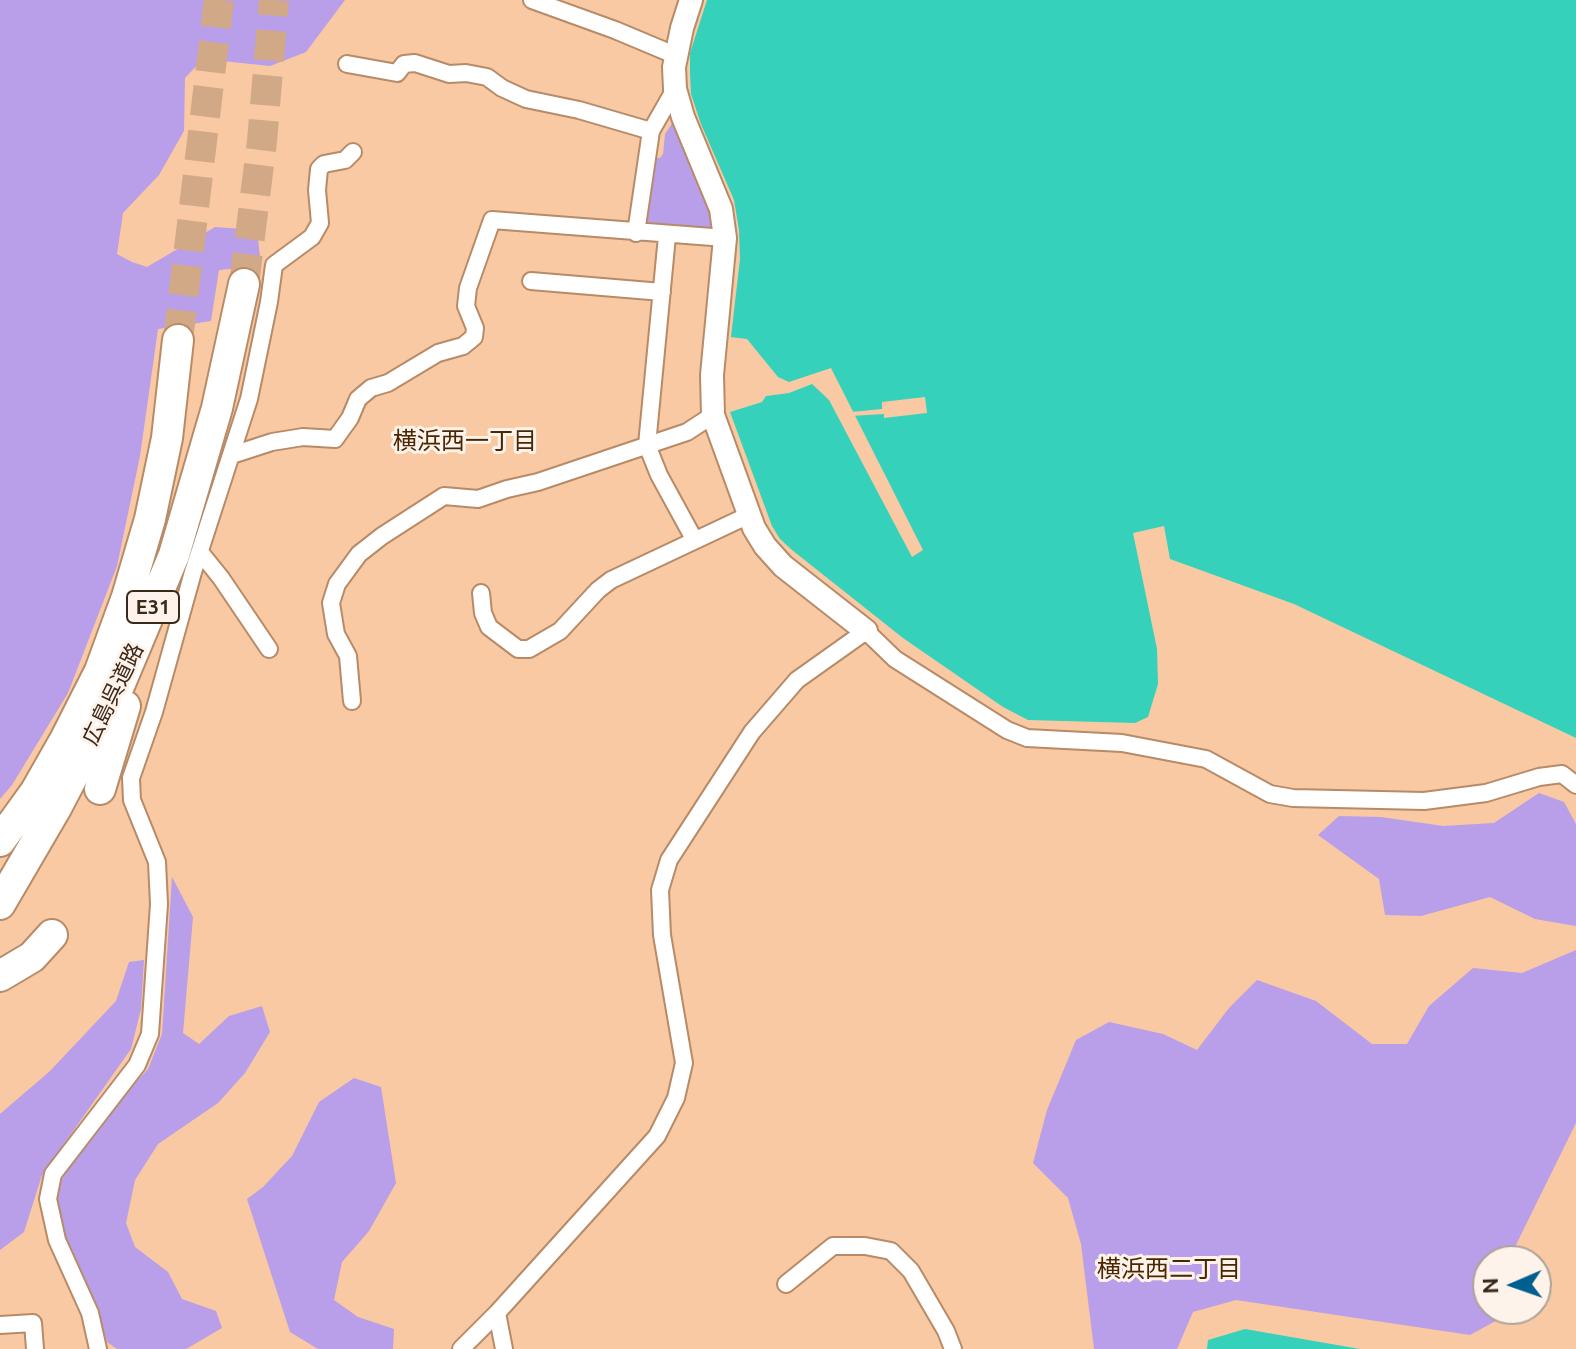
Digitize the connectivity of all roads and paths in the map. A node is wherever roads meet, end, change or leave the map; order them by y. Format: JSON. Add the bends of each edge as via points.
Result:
{"nodes":[{"id":1,"x":532,"y":0,"type":"edge"},
{"id":2,"x":691,"y":0,"type":"edge"},
{"id":3,"x":677,"y":56,"type":"junction"},
{"id":4,"x":347,"y":64,"type":"dead end"},
{"id":5,"x":675,"y":89,"type":"junction"},
{"id":6,"x":651,"y":131,"type":"junction"},
{"id":7,"x":353,"y":152,"type":"dead end"},
{"id":8,"x":636,"y":233,"type":"junction"},
{"id":9,"x":667,"y":236,"type":"junction"},
{"id":10,"x":725,"y":238,"type":"junction"},
{"id":11,"x":531,"y":281,"type":"dead end"},
{"id":12,"x":244,"y":284,"type":"tunnel mouth"},
{"id":13,"x":662,"y":292,"type":"junction"},
{"id":14,"x":178,"y":340,"type":"tunnel mouth"},
{"id":15,"x":713,"y":415,"type":"junction"},
{"id":16,"x":647,"y":445,"type":"junction"},
{"id":17,"x":232,"y":455,"type":"junction"},
{"id":18,"x":749,"y":515,"type":"junction"},
{"id":19,"x":694,"y":539,"type":"junction"},
{"id":20,"x":187,"y":554,"type":"junction"},
{"id":21,"x":481,"y":593,"type":"dead end"},
{"id":22,"x":866,"y":631,"type":"junction"},
{"id":23,"x":269,"y":649,"type":"dead end"},
{"id":24,"x":352,"y":701,"type":"dead end"},
{"id":25,"x":1576,"y":785,"type":"edge"},
{"id":26,"x":100,"y":789,"type":"dead end"},
{"id":27,"x":0,"y":841,"type":"edge"},
{"id":28,"x":0,"y":904,"type":"edge"},
{"id":29,"x":52,"y":935,"type":"dead end"},
{"id":30,"x":0,"y":976,"type":"edge"},
{"id":31,"x":786,"y":1284,"type":"dead end"},
{"id":32,"x":497,"y":1313,"type":"junction"},
{"id":33,"x":0,"y":1325,"type":"edge"},
{"id":34,"x":35,"y":1349,"type":"edge"},
{"id":35,"x":98,"y":1349,"type":"edge"},
{"id":36,"x":461,"y":1349,"type":"edge"},
{"id":37,"x":504,"y":1349,"type":"edge"},
{"id":38,"x":953,"y":1349,"type":"edge"}],
"edges":[{"from":1,"to":3,"type":"street"},
{"from":2,"to":3,"type":"street"},
{"from":3,"to":5,"type":"street"},
{"from":4,"to":6,"type":"street","via":[[397,73],[404,64],[415,63],[449,74],[487,77],[526,99]]},
{"from":5,"to":6,"type":"street"},
{"from":5,"to":10,"type":"street","via":[[721,209]]},
{"from":6,"to":8,"type":"street"},
{"from":7,"to":17,"type":"street","via":[[319,169],[320,223],[312,237],[274,265],[249,399]]},
{"from":8,"to":9,"type":"street"},
{"from":8,"to":17,"type":"street","via":[[492,220],[468,288],[466,306],[474,337],[371,388],[358,399],[335,439],[303,437]]},
{"from":9,"to":10,"type":"street"},
{"from":9,"to":13,"type":"street"},
{"from":10,"to":15,"type":"street"},
{"from":11,"to":13,"type":"street"},
{"from":12,"to":20,"type":"highway","name":"広島呉道路","number":"E31"},
{"from":13,"to":16,"type":"street"},
{"from":14,"to":27,"type":"highway","name":"広島呉道路","number":"E31","via":[[167,438],[127,597],[100,671],[65,740]]},
{"from":15,"to":16,"type":"street","via":[[687,432]]},
{"from":15,"to":18,"type":"street"},
{"from":16,"to":19,"type":"street"},
{"from":16,"to":24,"type":"street","via":[[478,499],[444,496],[359,554],[337,584],[331,603],[336,634],[348,656]]},
{"from":17,"to":20,"type":"street"},
{"from":18,"to":19,"type":"street"},
{"from":18,"to":22,"type":"street","via":[[783,566]]},
{"from":19,"to":21,"type":"street","via":[[611,580],[560,631],[529,649],[518,649],[489,627]]},
{"from":20,"to":23,"type":"street","via":[[221,578]]},
{"from":20,"to":26,"type":"highway"},
{"from":20,"to":28,"type":"highway","name":"広島呉道路","number":"E31","via":[[56,808]]},
{"from":20,"to":35,"type":"street","via":[[154,712],[131,778],[132,800],[157,862],[150,1034],[137,1065],[53,1174],[48,1199],[57,1240],[90,1313]]},
{"from":22,"to":25,"type":"street","via":[[895,659],[1007,730],[1027,738],[1122,743],[1206,759],[1270,794],[1424,801],[1486,793],[1562,774]]},
{"from":22,"to":32,"type":"street","via":[[797,680],[752,732],[669,860],[660,890],[662,935],[684,1063],[676,1098],[657,1136]]},
{"from":29,"to":30,"type":"highway","via":[[32,957]]},
{"from":31,"to":38,"type":"street","via":[[833,1246],[891,1251],[911,1271]]},
{"from":32,"to":36,"type":"street"},
{"from":32,"to":37,"type":"street"},
{"from":33,"to":34,"type":"street","via":[[33,1323]]}]}
